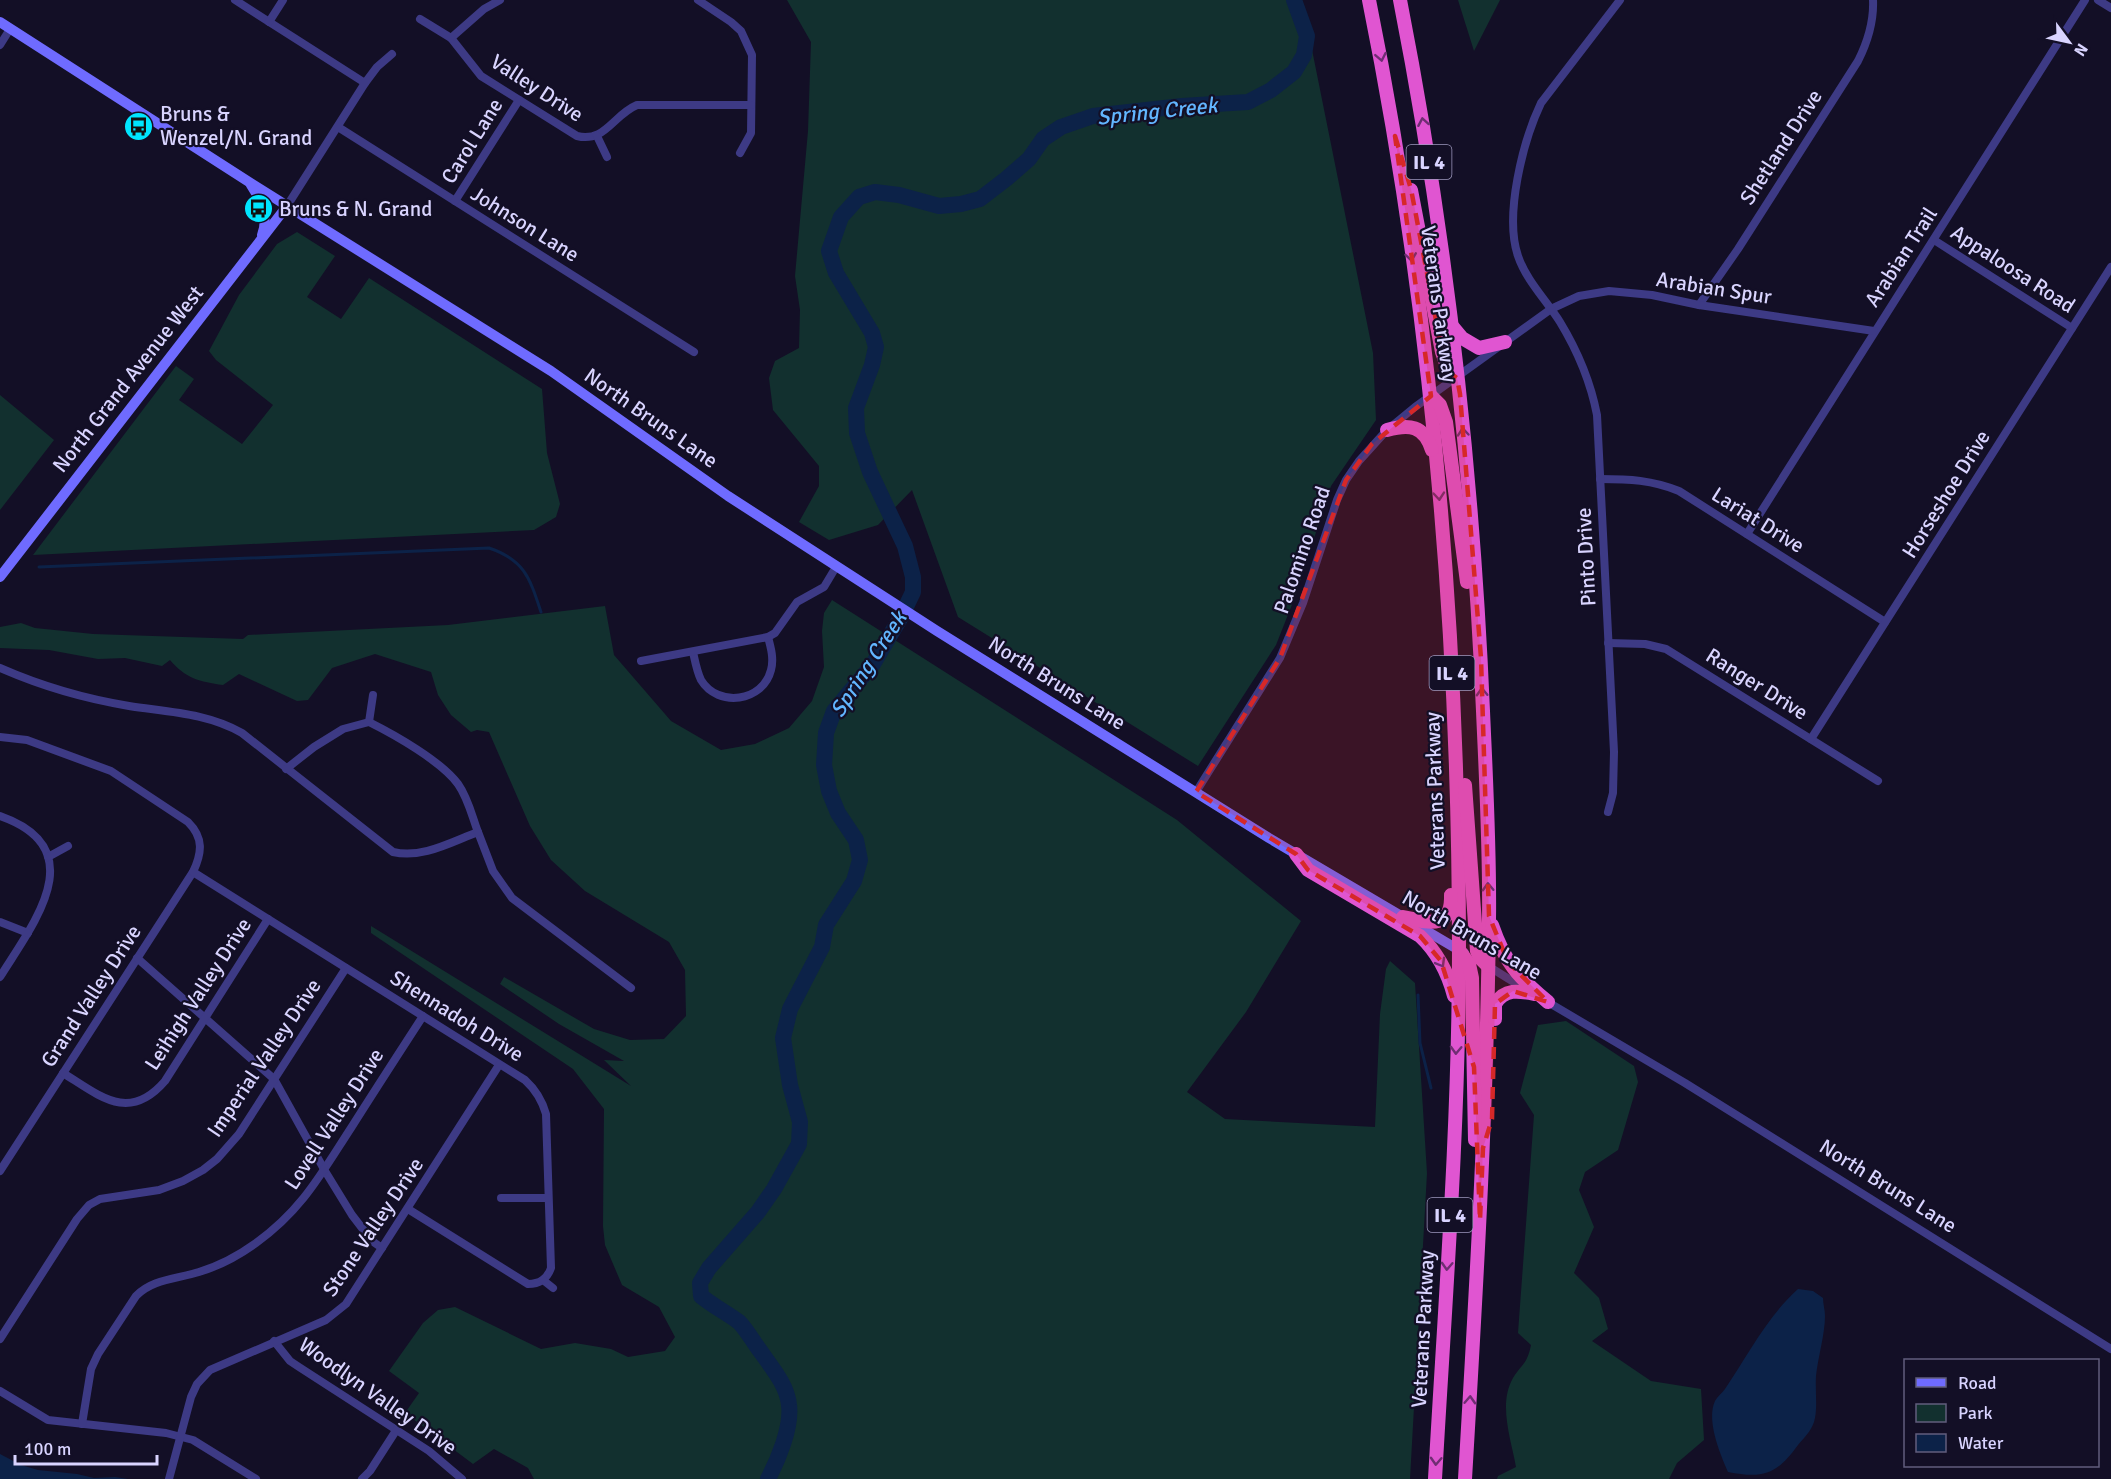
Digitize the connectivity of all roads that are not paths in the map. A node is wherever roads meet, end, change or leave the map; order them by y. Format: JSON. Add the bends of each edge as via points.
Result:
{"nodes":[{"id":1,"x":235,"y":0,"type":"edge"},
{"id":2,"x":283,"y":0,"type":"edge"},
{"id":3,"x":500,"y":0,"type":"edge"},
{"id":4,"x":698,"y":0,"type":"edge"},
{"id":5,"x":1369,"y":0,"type":"edge"},
{"id":6,"x":1400,"y":0,"type":"edge"},
{"id":7,"x":1620,"y":0,"type":"edge"},
{"id":8,"x":1873,"y":0,"type":"edge"},
{"id":9,"x":2085,"y":0,"type":"edge"},
{"id":10,"x":2098,"y":0,"type":"edge"},
{"id":11,"x":2111,"y":8,"type":"edge"},
{"id":12,"x":420,"y":19,"type":"dead end"},
{"id":13,"x":0,"y":22,"type":"edge"},
{"id":14,"x":269,"y":22,"type":"junction"},
{"id":15,"x":10,"y":28,"type":"junction"},
{"id":16,"x":451,"y":38,"type":"junction"},
{"id":17,"x":0,"y":45,"type":"edge"},
{"id":18,"x":392,"y":54,"type":"dead end"},
{"id":19,"x":365,"y":83,"type":"junction"},
{"id":20,"x":519,"y":100,"type":"junction"},
{"id":21,"x":751,"y":105,"type":"junction"},
{"id":22,"x":338,"y":127,"type":"junction"},
{"id":23,"x":597,"y":136,"type":"junction"},
{"id":24,"x":1395,"y":136,"type":"junction"},
{"id":25,"x":740,"y":153,"type":"dead end"},
{"id":26,"x":607,"y":157,"type":"dead end"},
{"id":27,"x":249,"y":182,"type":"junction"},
{"id":28,"x":455,"y":201,"type":"junction"},
{"id":29,"x":287,"y":206,"type":"junction"},
{"id":30,"x":1934,"y":240,"type":"junction"},
{"id":31,"x":260,"y":241,"type":"junction"},
{"id":32,"x":2111,"y":267,"type":"edge"},
{"id":33,"x":1699,"y":305,"type":"junction"},
{"id":34,"x":1551,"y":309,"type":"junction"},
{"id":35,"x":1452,"y":326,"type":"junction"},
{"id":36,"x":2072,"y":328,"type":"junction"},
{"id":37,"x":1874,"y":331,"type":"junction"},
{"id":38,"x":1505,"y":342,"type":"junction"},
{"id":39,"x":694,"y":352,"type":"dead end"},
{"id":40,"x":1457,"y":378,"type":"junction"},
{"id":41,"x":1431,"y":396,"type":"junction"},
{"id":42,"x":1387,"y":430,"type":"junction"},
{"id":43,"x":1437,"y":465,"type":"junction"},
{"id":44,"x":1600,"y":479,"type":"junction"},
{"id":45,"x":1747,"y":534,"type":"junction"},
{"id":46,"x":836,"y":567,"type":"junction"},
{"id":47,"x":0,"y":577,"type":"edge"},
{"id":48,"x":1885,"y":622,"type":"junction"},
{"id":49,"x":768,"y":637,"type":"junction"},
{"id":50,"x":1608,"y":642,"type":"junction"},
{"id":51,"x":693,"y":652,"type":"junction"},
{"id":52,"x":1481,"y":658,"type":"junction"},
{"id":53,"x":641,"y":661,"type":"dead end"},
{"id":54,"x":0,"y":668,"type":"edge"},
{"id":55,"x":374,"y":695,"type":"dead end"},
{"id":56,"x":369,"y":722,"type":"junction"},
{"id":57,"x":1454,"y":724,"type":"junction"},
{"id":58,"x":0,"y":737,"type":"edge"},
{"id":59,"x":1811,"y":739,"type":"junction"},
{"id":60,"x":1455,"y":749,"type":"junction"},
{"id":61,"x":286,"y":769,"type":"junction"},
{"id":62,"x":1878,"y":782,"type":"dead end"},
{"id":63,"x":1196,"y":792,"type":"junction"},
{"id":64,"x":1608,"y":812,"type":"dead end"},
{"id":65,"x":0,"y":816,"type":"edge"},
{"id":66,"x":478,"y":832,"type":"junction"},
{"id":67,"x":68,"y":846,"type":"dead end"},
{"id":68,"x":1296,"y":854,"type":"junction"},
{"id":69,"x":48,"y":857,"type":"junction"},
{"id":70,"x":193,"y":872,"type":"junction"},
{"id":71,"x":1489,"y":916,"type":"junction"},
{"id":72,"x":1403,"y":917,"type":"junction"},
{"id":73,"x":268,"y":919,"type":"junction"},
{"id":74,"x":0,"y":922,"type":"edge"},
{"id":75,"x":28,"y":933,"type":"junction"},
{"id":76,"x":1459,"y":950,"type":"junction"},
{"id":77,"x":137,"y":958,"type":"junction"},
{"id":78,"x":1488,"y":966,"type":"junction"},
{"id":79,"x":346,"y":968,"type":"junction"},
{"id":80,"x":0,"y":977,"type":"edge"},
{"id":81,"x":631,"y":988,"type":"dead end"},
{"id":82,"x":1535,"y":994,"type":"junction"},
{"id":83,"x":1548,"y":1002,"type":"junction"},
{"id":84,"x":1458,"y":1009,"type":"junction"},
{"id":85,"x":423,"y":1016,"type":"junction"},
{"id":86,"x":205,"y":1018,"type":"junction"},
{"id":87,"x":499,"y":1065,"type":"junction"},
{"id":88,"x":63,"y":1073,"type":"junction"},
{"id":89,"x":274,"y":1079,"type":"junction"},
{"id":90,"x":1483,"y":1148,"type":"junction"},
{"id":91,"x":0,"y":1171,"type":"edge"},
{"id":92,"x":325,"y":1171,"type":"junction"},
{"id":93,"x":501,"y":1198,"type":"dead end"},
{"id":94,"x":548,"y":1198,"type":"junction"},
{"id":95,"x":408,"y":1209,"type":"junction"},
{"id":96,"x":1480,"y":1220,"type":"junction"},
{"id":97,"x":382,"y":1248,"type":"junction"},
{"id":98,"x":543,"y":1280,"type":"junction"},
{"id":99,"x":553,"y":1288,"type":"dead end"},
{"id":100,"x":0,"y":1339,"type":"edge"},
{"id":101,"x":274,"y":1341,"type":"junction"},
{"id":102,"x":2111,"y":1349,"type":"edge"},
{"id":103,"x":0,"y":1391,"type":"edge"},
{"id":104,"x":82,"y":1424,"type":"junction"},
{"id":105,"x":397,"y":1429,"type":"junction"},
{"id":106,"x":180,"y":1436,"type":"junction"},
{"id":107,"x":169,"y":1479,"type":"edge"},
{"id":108,"x":256,"y":1479,"type":"edge"},
{"id":109,"x":362,"y":1479,"type":"edge"},
{"id":110,"x":462,"y":1479,"type":"edge"},
{"id":111,"x":1435,"y":1479,"type":"edge"},
{"id":112,"x":1465,"y":1479,"type":"edge"}],
"edges":[{"from":1,"to":14,"type":"street"},
{"from":2,"to":14,"type":"street"},
{"from":3,"to":16,"type":"street"},
{"from":4,"to":21,"type":"street","via":[[741,31],[752,55]]},
{"from":5,"to":24,"type":"highway","name":"Veterans Parkway","number":"IL 4","one_way":true},
{"from":35,"to":6,"type":"highway","name":"Veterans Parkway","number":"IL 4","one_way":true,"via":[[1425,137]]},
{"from":7,"to":34,"type":"street","via":[[1541,103],[1525,149],[1513,220],[1514,241],[1526,273]]},
{"from":8,"to":33,"type":"street","name":"Shetland Drive","via":[[1868,42],[1858,61]]},
{"from":9,"to":30,"type":"street","name":"Arabian Trail"},
{"from":10,"to":11,"type":"street"},
{"from":12,"to":16,"type":"street","name":"Valley Drive"},
{"from":13,"to":15,"type":"main road","name":"North Bruns Lane"},
{"from":14,"to":19,"type":"street"},
{"from":15,"to":17,"type":"street"},
{"from":15,"to":27,"type":"main road","name":"North Bruns Lane"},
{"from":16,"to":20,"type":"street","name":"Valley Drive","via":[[481,76]]},
{"from":18,"to":19,"type":"street"},
{"from":19,"to":22,"type":"street"},
{"from":20,"to":23,"type":"street","name":"Valley Drive","via":[[577,136]]},
{"from":20,"to":28,"type":"street","name":"Carol Lane"},
{"from":21,"to":23,"type":"street","name":"Valley Drive","via":[[637,105]]},
{"from":21,"to":25,"type":"street","via":[[752,133]]},
{"from":22,"to":28,"type":"street","name":"Johnson Lane"},
{"from":22,"to":29,"type":"street"},
{"from":23,"to":26,"type":"street"},
{"from":24,"to":40,"type":"highway","via":[[1411,189],[1442,352],[1449,372]]},
{"from":24,"to":41,"type":"highway","name":"Veterans Parkway","number":"IL 4","one_way":true},
{"from":27,"to":29,"type":"main road","name":"North Bruns Lane"},
{"from":27,"to":31,"type":"main road","via":[[263,207],[265,221]]},
{"from":28,"to":39,"type":"street","name":"Johnson Lane"},
{"from":29,"to":31,"type":"main road","name":"North Grand Avenue West"},
{"from":29,"to":46,"type":"main road","name":"North Bruns Lane","via":[[551,371]]},
{"from":30,"to":36,"type":"street","name":"Appaloosa Road"},
{"from":30,"to":37,"type":"street","name":"Arabian Trail"},
{"from":31,"to":47,"type":"main road","name":"North Grand Avenue West"},
{"from":32,"to":36,"type":"street","name":"Horseshoe Drive"},
{"from":33,"to":34,"type":"street","name":"Arabian Spur","via":[[1609,291],[1580,296]]},
{"from":33,"to":37,"type":"street","name":"Arabian Spur"},
{"from":34,"to":38,"type":"street","name":"Palomino Road"},
{"from":34,"to":44,"type":"street","name":"Pinto Drive","via":[[1593,394]]},
{"from":35,"to":38,"type":"highway","via":[[1479,348]]},
{"from":35,"to":40,"type":"highway","name":"Veterans Parkway","number":"IL 4"},
{"from":36,"to":48,"type":"street","name":"Horseshoe Drive"},
{"from":37,"to":45,"type":"street","name":"Arabian Trail"},
{"from":38,"to":40,"type":"street","name":"Palomino Road"},
{"from":40,"to":41,"type":"street","name":"Palomino Road"},
{"from":52,"to":40,"type":"highway","name":"Veterans Parkway","number":"IL 4","one_way":true,"via":[[1472,517]]},
{"from":41,"to":42,"type":"street","name":"Palomino Road"},
{"from":41,"to":43,"type":"highway","name":"Veterans Parkway","number":"IL 4"},
{"from":41,"to":52,"type":"highway","via":[[1440,405],[1446,422]]},
{"from":42,"to":43,"type":"highway","via":[[1406,426],[1418,430],[1430,442]]},
{"from":42,"to":63,"type":"street","name":"Palomino Road","via":[[1365,452],[1346,480],[1280,658]]},
{"from":43,"to":57,"type":"highway","name":"Veterans Parkway","number":"IL 4","one_way":true},
{"from":44,"to":45,"type":"street","name":"Lariat Drive","via":[[1659,483],[1679,491]]},
{"from":44,"to":50,"type":"street","name":"Pinto Drive"},
{"from":45,"to":48,"type":"street","name":"Lariat Drive"},
{"from":46,"to":49,"type":"street","via":[[824,587],[797,602]]},
{"from":46,"to":63,"type":"main road","name":"North Bruns Lane"},
{"from":48,"to":59,"type":"street","name":"Horseshoe Drive"},
{"from":49,"to":51,"type":"street"},
{"from":49,"to":51,"type":"street","via":[[772,651],[768,678],[755,693],[744,697],[724,697],[707,687]]},
{"from":50,"to":59,"type":"street","name":"Ranger Drive","via":[[1666,649]]},
{"from":50,"to":64,"type":"street","name":"Pinto Drive","via":[[1614,776]]},
{"from":51,"to":53,"type":"street"},
{"from":71,"to":52,"type":"highway","name":"Veterans Parkway","number":"IL 4","one_way":true},
{"from":54,"to":61,"type":"street","via":[[94,699],[218,721],[242,733]]},
{"from":55,"to":56,"type":"street"},
{"from":56,"to":61,"type":"street","via":[[343,729]]},
{"from":56,"to":66,"type":"street","via":[[450,775],[459,786]]},
{"from":57,"to":60,"type":"highway","name":"Veterans Parkway","number":"IL 4"},
{"from":57,"to":78,"type":"highway","via":[[1463,769],[1477,951]]},
{"from":58,"to":70,"type":"street","name":"Grand Valley Drive","via":[[27,740],[111,771],[188,822],[196,830],[201,849]]},
{"from":59,"to":62,"type":"street","name":"Ranger Drive"},
{"from":60,"to":72,"type":"highway","via":[[1449,800],[1449,913],[1435,923]]},
{"from":60,"to":76,"type":"highway","name":"Veterans Parkway","number":"IL 4"},
{"from":61,"to":66,"type":"street","via":[[393,852],[423,853]]},
{"from":63,"to":68,"type":"main road","name":"North Bruns Lane"},
{"from":65,"to":69,"type":"street","via":[[32,834]]},
{"from":66,"to":81,"type":"street","via":[[492,871],[512,898]]},
{"from":67,"to":69,"type":"street"},
{"from":68,"to":72,"type":"main road","name":"North Bruns Lane"},
{"from":68,"to":84,"type":"highway","one_way":true,"via":[[1308,870],[1420,936],[1443,967]]},
{"from":69,"to":75,"type":"street","via":[[50,884]]},
{"from":70,"to":73,"type":"street","name":"Shennadoh Drive"},
{"from":70,"to":77,"type":"street","name":"Grand Valley Drive"},
{"from":71,"to":78,"type":"highway","name":"Veterans Parkway","number":"IL 4"},
{"from":71,"to":83,"type":"highway","via":[[1508,962]]},
{"from":72,"to":76,"type":"main road","name":"North Bruns Lane"},
{"from":73,"to":79,"type":"street","name":"Shennadoh Drive"},
{"from":73,"to":86,"type":"street","name":"Leihigh Valley Drive"},
{"from":74,"to":75,"type":"street"},
{"from":75,"to":80,"type":"street"},
{"from":76,"to":78,"type":"main road","name":"North Bruns Lane"},
{"from":76,"to":84,"type":"highway","name":"Veterans Parkway","number":"IL 4"},
{"from":76,"to":96,"type":"highway","via":[[1469,964],[1472,978]]},
{"from":77,"to":86,"type":"street"},
{"from":77,"to":88,"type":"street","name":"Grand Valley Drive"},
{"from":78,"to":82,"type":"street","name":"North Bruns Lane"},
{"from":78,"to":90,"type":"highway","name":"Veterans Parkway","number":"IL 4"},
{"from":79,"to":85,"type":"street","name":"Shennadoh Drive"},
{"from":79,"to":89,"type":"street","name":"Imperial Valley Drive"},
{"from":82,"to":83,"type":"street","name":"North Bruns Lane"},
{"from":82,"to":90,"type":"highway","via":[[1508,992],[1495,1004],[1492,1119]]},
{"from":83,"to":102,"type":"street","name":"North Bruns Lane","via":[[1694,1088]]},
{"from":84,"to":111,"type":"highway","name":"Veterans Parkway","number":"IL 4","one_way":true},
{"from":85,"to":87,"type":"street","name":"Shennadoh Drive"},
{"from":85,"to":92,"type":"street","name":"Lovell Valley Drive"},
{"from":86,"to":88,"type":"street","name":"Leihigh Valley Drive","via":[[165,1081],[143,1100],[106,1101]]},
{"from":86,"to":89,"type":"street"},
{"from":87,"to":94,"type":"street","name":"Shennadoh Drive","via":[[533,1088],[542,1101],[546,1114]]},
{"from":87,"to":95,"type":"street","name":"Stone Valley Drive"},
{"from":88,"to":91,"type":"street","name":"Grand Valley Drive"},
{"from":89,"to":92,"type":"street"},
{"from":89,"to":100,"type":"street","name":"Imperial Valley Drive","via":[[230,1146],[203,1170],[159,1190],[100,1199],[89,1205]]},
{"from":90,"to":96,"type":"highway","name":"Veterans Parkway","number":"IL 4"},
{"from":92,"to":97,"type":"street","via":[[352,1215]]},
{"from":92,"to":104,"type":"street","name":"Lovell Valley Drive","via":[[295,1210],[254,1245],[214,1267],[141,1291],[91,1369]]},
{"from":93,"to":94,"type":"street"},
{"from":94,"to":98,"type":"street","name":"Shennadoh Drive","via":[[551,1268]]},
{"from":95,"to":97,"type":"street","name":"Stone Valley Drive"},
{"from":95,"to":98,"type":"street","via":[[528,1284]]},
{"from":112,"to":96,"type":"highway","name":"Veterans Parkway","number":"IL 4","one_way":true},
{"from":97,"to":101,"type":"street","name":"Stone Valley Drive","via":[[337,1313]]},
{"from":98,"to":99,"type":"street"},
{"from":101,"to":105,"type":"street","name":"Woodlyn Valley Drive","via":[[290,1361]]},
{"from":101,"to":106,"type":"street","name":"Stone Valley Drive","via":[[203,1376],[191,1398]]},
{"from":103,"to":104,"type":"street","via":[[40,1417]]},
{"from":104,"to":106,"type":"street"},
{"from":105,"to":109,"type":"street"},
{"from":105,"to":110,"type":"street","name":"Woodlyn Valley Drive"},
{"from":106,"to":107,"type":"street","name":"Stone Valley Drive"},
{"from":106,"to":108,"type":"street"}]}
